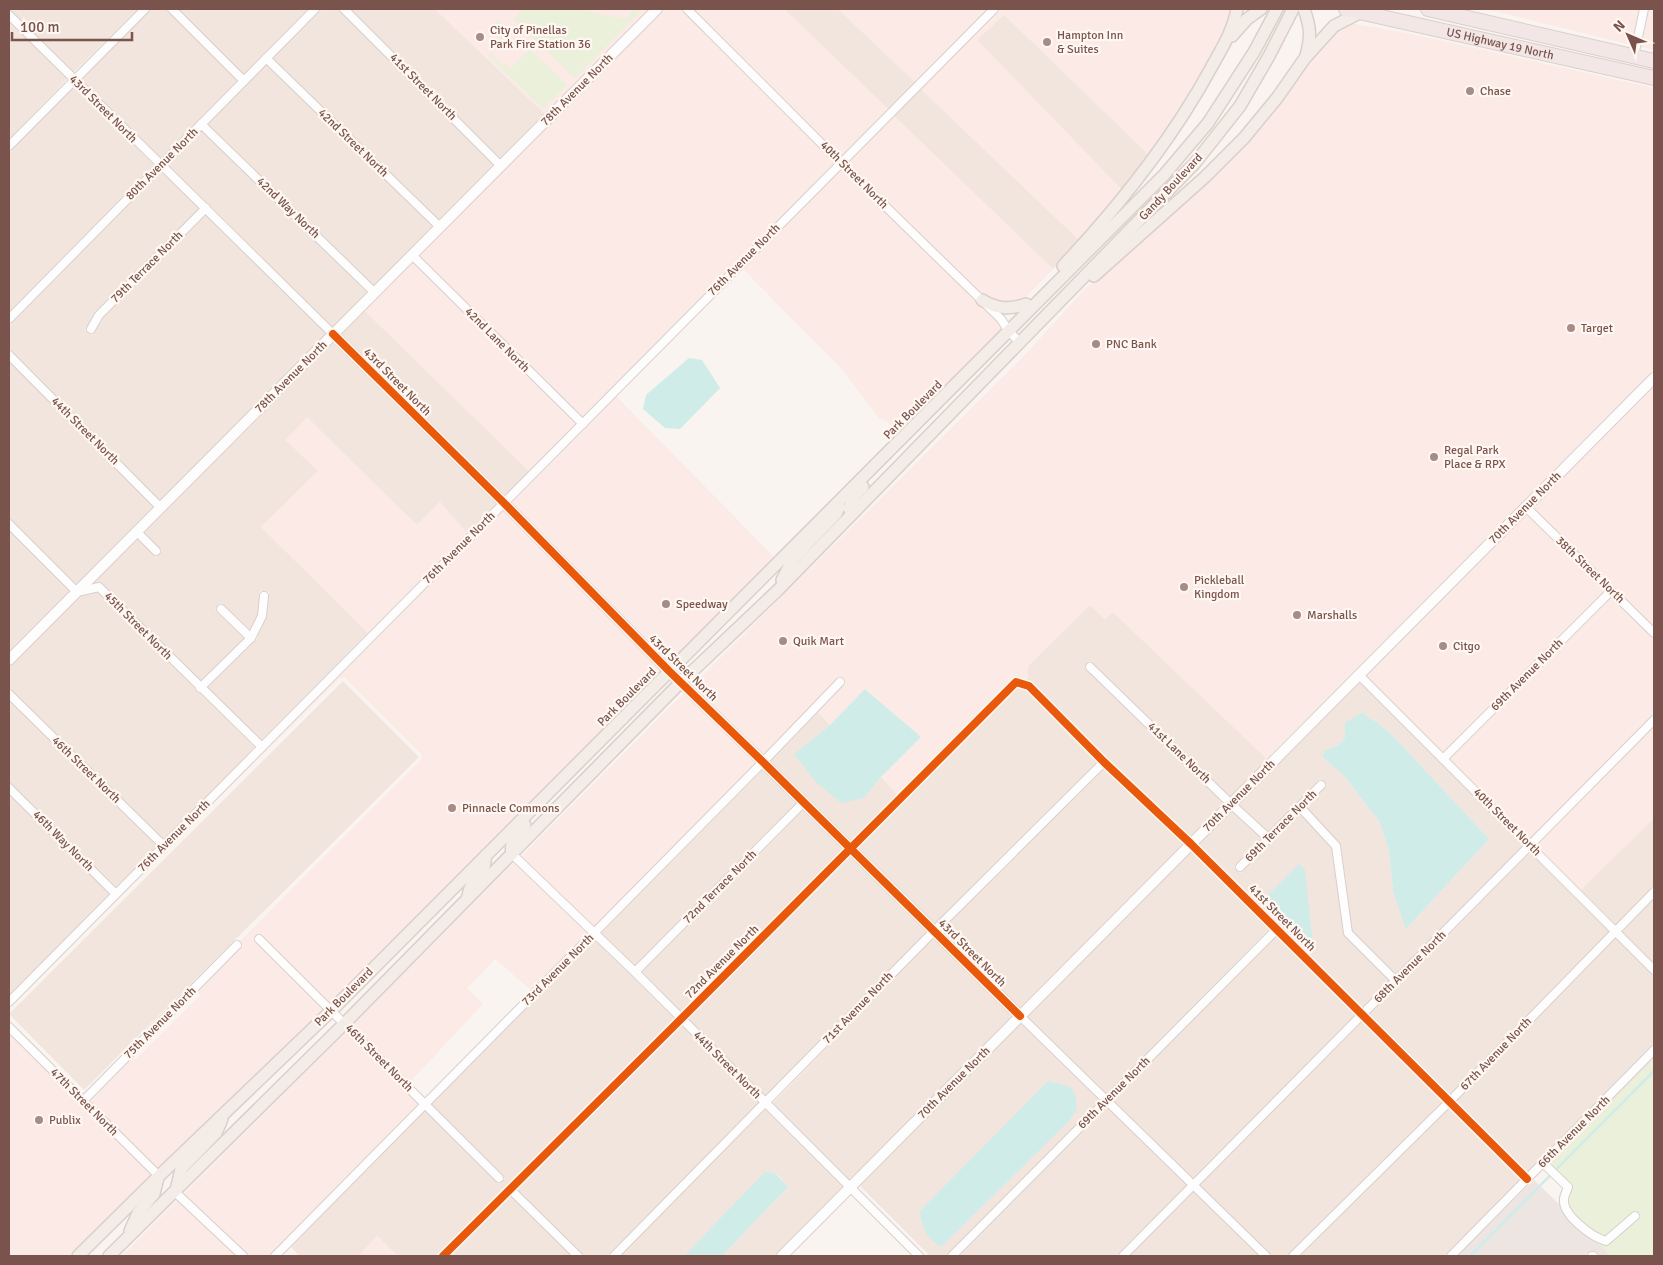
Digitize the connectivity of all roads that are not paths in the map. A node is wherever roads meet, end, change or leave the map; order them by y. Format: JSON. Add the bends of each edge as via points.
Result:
{"nodes":[{"id":1,"x":145,"y":9,"type":"edge"},
{"id":2,"x":172,"y":9,"type":"edge"},
{"id":3,"x":315,"y":9,"type":"edge"},
{"id":4,"x":344,"y":9,"type":"edge"},
{"id":5,"x":657,"y":9,"type":"edge"},
{"id":6,"x":687,"y":9,"type":"edge"},
{"id":7,"x":994,"y":9,"type":"edge"},
{"id":8,"x":1237,"y":9,"type":"edge"},
{"id":9,"x":1261,"y":9,"type":"edge"},
{"id":10,"x":1277,"y":9,"type":"edge"},
{"id":11,"x":1293,"y":9,"type":"edge"},
{"id":12,"x":1304,"y":9,"type":"edge"},
{"id":13,"x":1346,"y":9,"type":"edge"},
{"id":14,"x":1428,"y":9,"type":"edge"},
{"id":15,"x":1644,"y":9,"type":"edge"},
{"id":16,"x":1361,"y":12,"type":"junction"},
{"id":17,"x":9,"y":15,"type":"edge"},
{"id":18,"x":1226,"y":43,"type":"junction"},
{"id":19,"x":1634,"y":56,"type":"junction"},
{"id":20,"x":266,"y":58,"type":"junction"},
{"id":21,"x":1306,"y":58,"type":"junction"},
{"id":22,"x":1654,"y":61,"type":"edge"},
{"id":23,"x":1600,"y":66,"type":"junction"},
{"id":24,"x":1654,"y":66,"type":"edge"},
{"id":25,"x":1627,"y":72,"type":"junction"},
{"id":26,"x":1654,"y":78,"type":"edge"},
{"id":27,"x":73,"y":79,"type":"junction"},
{"id":28,"x":244,"y":81,"type":"junction"},
{"id":29,"x":201,"y":124,"type":"junction"},
{"id":30,"x":9,"y":146,"type":"edge"},
{"id":31,"x":841,"y":163,"type":"junction"},
{"id":32,"x":160,"y":166,"type":"junction"},
{"id":33,"x":501,"y":166,"type":"junction"},
{"id":34,"x":206,"y":208,"type":"junction"},
{"id":35,"x":440,"y":227,"type":"junction"},
{"id":36,"x":412,"y":256,"type":"junction"},
{"id":37,"x":374,"y":293,"type":"junction"},
{"id":38,"x":982,"y":300,"type":"junction"},
{"id":39,"x":1026,"y":304,"type":"junction"},
{"id":40,"x":1046,"y":316,"type":"junction"},
{"id":41,"x":9,"y":319,"type":"edge"},
{"id":42,"x":90,"y":329,"type":"dead end"},
{"id":43,"x":1008,"y":330,"type":"junction"},
{"id":44,"x":333,"y":334,"type":"junction"},
{"id":45,"x":1020,"y":343,"type":"junction"},
{"id":46,"x":9,"y":355,"type":"edge"},
{"id":47,"x":1654,"y":378,"type":"edge"},
{"id":48,"x":932,"y":406,"type":"junction"},
{"id":49,"x":583,"y":424,"type":"junction"},
{"id":50,"x":504,"y":503,"type":"junction"},
{"id":51,"x":836,"y":504,"type":"junction"},
{"id":52,"x":1526,"y":507,"type":"junction"},
{"id":53,"x":161,"y":508,"type":"junction"},
{"id":54,"x":852,"y":514,"type":"junction"},
{"id":55,"x":9,"y":524,"type":"edge"},
{"id":56,"x":137,"y":532,"type":"junction"},
{"id":57,"x":156,"y":551,"type":"dead end"},
{"id":58,"x":777,"y":591,"type":"junction"},
{"id":59,"x":1611,"y":591,"type":"junction"},
{"id":60,"x":77,"y":592,"type":"junction"},
{"id":61,"x":264,"y":596,"type":"dead end"},
{"id":62,"x":221,"y":609,"type":"dead end"},
{"id":63,"x":1654,"y":633,"type":"edge"},
{"id":64,"x":251,"y":638,"type":"junction"},
{"id":65,"x":9,"y":660,"type":"edge"},
{"id":66,"x":1090,"y":666,"type":"dead end"},
{"id":67,"x":669,"y":671,"type":"junction"},
{"id":68,"x":1359,"y":675,"type":"junction"},
{"id":69,"x":681,"y":682,"type":"junction"},
{"id":70,"x":840,"y":682,"type":"dead end"},
{"id":71,"x":1016,"y":682,"type":"joint"},
{"id":72,"x":200,"y":688,"type":"junction"},
{"id":73,"x":9,"y":694,"type":"edge"},
{"id":74,"x":1654,"y":720,"type":"edge"},
{"id":75,"x":262,"y":747,"type":"junction"},
{"id":76,"x":1444,"y":758,"type":"junction"},
{"id":77,"x":764,"y":762,"type":"junction"},
{"id":78,"x":1104,"y":762,"type":"junction"},
{"id":79,"x":1321,"y":785,"type":"dead end"},
{"id":80,"x":9,"y":788,"type":"edge"},
{"id":81,"x":804,"y":802,"type":"junction"},
{"id":82,"x":1230,"y":804,"type":"junction"},
{"id":83,"x":1300,"y":807,"type":"junction"},
{"id":84,"x":528,"y":812,"type":"junction"},
{"id":85,"x":1268,"y":838,"type":"junction"},
{"id":86,"x":1192,"y":844,"type":"junction"},
{"id":87,"x":1531,"y":845,"type":"junction"},
{"id":88,"x":164,"y":846,"type":"junction"},
{"id":89,"x":850,"y":848,"type":"junction"},
{"id":90,"x":512,"y":854,"type":"junction"},
{"id":91,"x":486,"y":855,"type":"junction"},
{"id":92,"x":1240,"y":867,"type":"dead end"},
{"id":93,"x":1654,"y":892,"type":"edge"},
{"id":94,"x":116,"y":894,"type":"junction"},
{"id":95,"x":468,"y":898,"type":"junction"},
{"id":96,"x":1277,"y":929,"type":"junction"},
{"id":97,"x":934,"y":931,"type":"junction"},
{"id":98,"x":1616,"y":931,"type":"junction"},
{"id":99,"x":594,"y":933,"type":"junction"},
{"id":100,"x":259,"y":939,"type":"dead end"},
{"id":101,"x":237,"y":945,"type":"dead end"},
{"id":102,"x":1654,"y":970,"type":"edge"},
{"id":103,"x":635,"y":972,"type":"junction"},
{"id":104,"x":1396,"y":981,"type":"junction"},
{"id":105,"x":9,"y":1002,"type":"edge"},
{"id":106,"x":331,"y":1011,"type":"junction"},
{"id":107,"x":1362,"y":1015,"type":"junction"},
{"id":108,"x":1020,"y":1016,"type":"junction"},
{"id":109,"x":681,"y":1019,"type":"junction"},
{"id":110,"x":344,"y":1024,"type":"junction"},
{"id":111,"x":9,"y":1027,"type":"edge"},
{"id":112,"x":1654,"y":1050,"type":"edge"},
{"id":113,"x":83,"y":1101,"type":"junction"},
{"id":114,"x":1106,"y":1101,"type":"junction"},
{"id":115,"x":1449,"y":1102,"type":"junction"},
{"id":116,"x":766,"y":1103,"type":"junction"},
{"id":117,"x":425,"y":1104,"type":"junction"},
{"id":118,"x":224,"y":1113,"type":"junction"},
{"id":119,"x":1543,"y":1163,"type":"junction"},
{"id":120,"x":159,"y":1176,"type":"junction"},
{"id":121,"x":499,"y":1178,"type":"dead end"},
{"id":122,"x":1527,"y":1179,"type":"junction"},
{"id":123,"x":1193,"y":1185,"type":"junction"},
{"id":124,"x":850,"y":1187,"type":"junction"},
{"id":125,"x":511,"y":1190,"type":"junction"},
{"id":126,"x":175,"y":1192,"type":"junction"},
{"id":127,"x":1635,"y":1216,"type":"dead end"},
{"id":128,"x":127,"y":1238,"type":"junction"},
{"id":129,"x":78,"y":1256,"type":"edge"},
{"id":130,"x":109,"y":1256,"type":"edge"},
{"id":131,"x":242,"y":1256,"type":"edge"},
{"id":132,"x":275,"y":1256,"type":"edge"},
{"id":133,"x":442,"y":1256,"type":"edge"},
{"id":134,"x":578,"y":1256,"type":"edge"},
{"id":135,"x":614,"y":1256,"type":"edge"},
{"id":136,"x":782,"y":1256,"type":"edge"},
{"id":137,"x":919,"y":1256,"type":"edge"},
{"id":138,"x":952,"y":1256,"type":"edge"},
{"id":139,"x":1123,"y":1256,"type":"edge"},
{"id":140,"x":1266,"y":1256,"type":"edge"},
{"id":141,"x":1293,"y":1256,"type":"edge"},
{"id":142,"x":1450,"y":1256,"type":"edge"}],
"edges":[{"from":1,"to":27,"type":"street"},
{"from":2,"to":28,"type":"street"},
{"from":3,"to":20,"type":"street","name":"80th Avenue North"},
{"from":4,"to":33,"type":"street","name":"41st Street North"},
{"from":5,"to":33,"type":"street","name":"78th Avenue North"},
{"from":6,"to":31,"type":"street","name":"40th Street North"},
{"from":7,"to":31,"type":"street","name":"76th Avenue North"},
{"from":8,"to":18,"type":"main road"},
{"from":9,"to":18,"type":"main road","via":[[1247,19]]},
{"from":10,"to":43,"type":"main road","name":"Gandy Boulevard","via":[[1254,52],[1208,123],[1164,175]]},
{"from":11,"to":40,"type":"main road","name":"Gandy Boulevard","via":[[1240,106],[1195,163]]},
{"from":12,"to":21,"type":"main road","via":[[1310,39]]},
{"from":13,"to":16,"type":"highway","name":"US Highway 19 North"},
{"from":14,"to":19,"type":"highway","name":"US Highway 19 North"},
{"from":15,"to":19,"type":"street"},
{"from":16,"to":21,"type":"main road","via":[[1334,26]]},
{"from":16,"to":23,"type":"highway","name":"US Highway 19 North"},
{"from":17,"to":27,"type":"street","name":"43rd Street North"},
{"from":18,"to":39,"type":"main road","via":[[1179,123],[1145,168],[1088,237]]},
{"from":19,"to":22,"type":"highway","name":"US Highway 19 North"},
{"from":19,"to":23,"type":"highway","via":[[1627,62]]},
{"from":20,"to":28,"type":"street","name":"80th Avenue North"},
{"from":20,"to":35,"type":"street","name":"42nd Street North"},
{"from":21,"to":40,"type":"main road","via":[[1244,138],[1212,171]]},
{"from":23,"to":25,"type":"highway","name":"US Highway 19 North"},
{"from":24,"to":25,"type":"highway"},
{"from":25,"to":26,"type":"highway","name":"US Highway 19 North"},
{"from":27,"to":30,"type":"street"},
{"from":27,"to":32,"type":"street","name":"43rd Street North"},
{"from":28,"to":29,"type":"street","name":"80th Avenue North"},
{"from":29,"to":32,"type":"street","name":"80th Avenue North"},
{"from":29,"to":37,"type":"street","name":"42nd Way North"},
{"from":31,"to":38,"type":"street","name":"40th Street North"},
{"from":31,"to":49,"type":"street","name":"76th Avenue North"},
{"from":32,"to":34,"type":"street","name":"43rd Street North"},
{"from":32,"to":41,"type":"street","name":"80th Avenue North"},
{"from":33,"to":35,"type":"street","name":"78th Avenue North"},
{"from":34,"to":42,"type":"street","name":"79th Terrace North","via":[[99,315]]},
{"from":34,"to":44,"type":"street","name":"43rd Street North"},
{"from":35,"to":36,"type":"street","name":"78th Avenue North"},
{"from":36,"to":37,"type":"street","name":"78th Avenue North"},
{"from":36,"to":49,"type":"street","name":"42nd Lane North"},
{"from":37,"to":44,"type":"street","name":"78th Avenue North"},
{"from":38,"to":39,"type":"main road","via":[[1002,308]]},
{"from":38,"to":43,"type":"street","name":"40th Street North","via":[[1001,318]]},
{"from":39,"to":43,"type":"main road"},
{"from":40,"to":45,"type":"main road","name":"Gandy Boulevard"},
{"from":43,"to":45,"type":"street","name":"40th Street North"},
{"from":43,"to":48,"type":"main road","name":"Park Boulevard"},
{"from":44,"to":50,"type":"street","name":"43rd Street North"},
{"from":44,"to":53,"type":"street","name":"78th Avenue North"},
{"from":45,"to":54,"type":"main road","name":"Park Boulevard"},
{"from":46,"to":53,"type":"street","name":"44th Street North"},
{"from":47,"to":52,"type":"street","name":"70th Avenue North"},
{"from":48,"to":51,"type":"main road","name":"Park Boulevard"},
{"from":48,"to":54,"type":"main road","via":[[921,428],[855,496],[849,508]]},
{"from":49,"to":50,"type":"street","name":"76th Avenue North"},
{"from":50,"to":67,"type":"street","name":"43rd Street North"},
{"from":50,"to":75,"type":"street","name":"76th Avenue North"},
{"from":51,"to":58,"type":"main road","via":[[839,507],[836,514],[793,559]]},
{"from":51,"to":67,"type":"main road","name":"Park Boulevard"},
{"from":52,"to":59,"type":"street","name":"38th Street North"},
{"from":52,"to":68,"type":"street","name":"70th Avenue North"},
{"from":53,"to":56,"type":"street","name":"78th Avenue North"},
{"from":54,"to":58,"type":"main road","name":"Park Boulevard"},
{"from":55,"to":60,"type":"street"},
{"from":56,"to":57,"type":"street"},
{"from":56,"to":60,"type":"street","name":"78th Avenue North"},
{"from":58,"to":69,"type":"main road","name":"Park Boulevard"},
{"from":59,"to":63,"type":"street","name":"38th Street North"},
{"from":59,"to":76,"type":"street","name":"69th Avenue North"},
{"from":60,"to":65,"type":"street","name":"78th Avenue North"},
{"from":60,"to":72,"type":"street","name":"45th Street North","via":[[99,587]]},
{"from":61,"to":64,"type":"street","via":[[262,616]]},
{"from":62,"to":64,"type":"street"},
{"from":64,"to":72,"type":"street"},
{"from":66,"to":82,"type":"street","name":"41st Lane North"},
{"from":67,"to":69,"type":"street","name":"43rd Street North"},
{"from":67,"to":84,"type":"main road","name":"Park Boulevard"},
{"from":68,"to":76,"type":"street","name":"40th Street North"},
{"from":68,"to":82,"type":"street","name":"70th Avenue North"},
{"from":69,"to":77,"type":"street","name":"43rd Street North"},
{"from":69,"to":90,"type":"main road","name":"Park Boulevard"},
{"from":70,"to":77,"type":"street","name":"73rd Avenue North"},
{"from":71,"to":78,"type":"street","name":"41st Street North","via":[[1029,686]]},
{"from":71,"to":89,"type":"street","name":"72nd Avenue North"},
{"from":72,"to":75,"type":"street","name":"45th Street North"},
{"from":73,"to":88,"type":"street","name":"46th Street North"},
{"from":74,"to":87,"type":"street","name":"68th Avenue North"},
{"from":75,"to":88,"type":"street","name":"76th Avenue North"},
{"from":76,"to":87,"type":"street","name":"40th Street North"},
{"from":77,"to":81,"type":"street","name":"43rd Street North"},
{"from":77,"to":99,"type":"street","name":"73rd Avenue North"},
{"from":78,"to":86,"type":"street","name":"41st Street North"},
{"from":78,"to":97,"type":"street","name":"71st Avenue North"},
{"from":79,"to":83,"type":"street","name":"69th Terrace North"},
{"from":80,"to":94,"type":"street","name":"46th Way North"},
{"from":81,"to":89,"type":"street","name":"43rd Street North"},
{"from":81,"to":103,"type":"street","name":"72nd Terrace North"},
{"from":82,"to":85,"type":"street","name":"41st Lane North"},
{"from":82,"to":86,"type":"street","name":"70th Avenue North"},
{"from":83,"to":85,"type":"street","name":"69th Terrace North"},
{"from":83,"to":104,"type":"street","via":[[1336,846],[1348,933]]},
{"from":84,"to":90,"type":"main road","via":[[527,822],[510,847]]},
{"from":84,"to":91,"type":"main road","name":"Park Boulevard"},
{"from":85,"to":92,"type":"street","name":"69th Terrace North"},
{"from":86,"to":96,"type":"street","name":"41st Street North"},
{"from":86,"to":108,"type":"street","name":"70th Avenue North"},
{"from":87,"to":98,"type":"street","name":"40th Street North"},
{"from":87,"to":104,"type":"street","name":"68th Avenue North"},
{"from":88,"to":94,"type":"street","name":"76th Avenue North"},
{"from":89,"to":97,"type":"street","name":"43rd Street North"},
{"from":89,"to":109,"type":"street","name":"72nd Avenue North"},
{"from":90,"to":95,"type":"main road","name":"Park Boulevard"},
{"from":90,"to":99,"type":"street","name":"44th Street North"},
{"from":91,"to":95,"type":"main road","via":[[484,867],[472,883]]},
{"from":91,"to":106,"type":"main road","name":"Park Boulevard"},
{"from":93,"to":98,"type":"street","name":"67th Avenue North"},
{"from":94,"to":105,"type":"street","name":"76th Avenue North"},
{"from":95,"to":110,"type":"main road","name":"Park Boulevard"},
{"from":96,"to":107,"type":"street","name":"41st Street North"},
{"from":96,"to":114,"type":"street","name":"69th Avenue North"},
{"from":97,"to":108,"type":"street","name":"43rd Street North"},
{"from":97,"to":116,"type":"street","name":"71st Avenue North"},
{"from":98,"to":102,"type":"street","name":"40th Street North"},
{"from":98,"to":115,"type":"street","name":"67th Avenue North"},
{"from":99,"to":103,"type":"street","name":"44th Street North"},
{"from":99,"to":117,"type":"street","name":"73rd Avenue North"},
{"from":100,"to":106,"type":"street","name":"46th Street North"},
{"from":101,"to":113,"type":"street","name":"75th Avenue North"},
{"from":103,"to":109,"type":"street","name":"44th Street North"},
{"from":104,"to":107,"type":"street","name":"68th Avenue North"},
{"from":106,"to":110,"type":"street","name":"46th Street North"},
{"from":106,"to":118,"type":"main road","name":"Park Boulevard"},
{"from":107,"to":115,"type":"street","name":"41st Street North"},
{"from":107,"to":123,"type":"street","name":"68th Avenue North"},
{"from":108,"to":114,"type":"street","name":"43rd Street North"},
{"from":108,"to":124,"type":"street","name":"70th Avenue North"},
{"from":109,"to":116,"type":"street","name":"44th Street North"},
{"from":109,"to":125,"type":"street","name":"72nd Avenue North"},
{"from":110,"to":117,"type":"street","name":"46th Street North"},
{"from":110,"to":126,"type":"main road","name":"Park Boulevard"},
{"from":111,"to":113,"type":"street","name":"47th Street North"},
{"from":112,"to":119,"type":"street","name":"66th Avenue North"},
{"from":113,"to":120,"type":"street","name":"47th Street North"},
{"from":114,"to":123,"type":"street","name":"43rd Street North"},
{"from":114,"to":138,"type":"street","name":"69th Avenue North"},
{"from":115,"to":122,"type":"street","name":"41st Street North"},
{"from":115,"to":141,"type":"street","name":"67th Avenue North"},
{"from":116,"to":124,"type":"street","name":"44th Street North"},
{"from":116,"to":135,"type":"street","name":"71st Avenue North"},
{"from":117,"to":121,"type":"street","name":"46th Street North"},
{"from":117,"to":132,"type":"street","name":"73rd Avenue North"},
{"from":118,"to":120,"type":"main road","name":"Park Boulevard"},
{"from":118,"to":126,"type":"main road","via":[[216,1133],[181,1169]]},
{"from":119,"to":122,"type":"street","name":"66th Avenue North"},
{"from":119,"to":127,"type":"street","via":[[1568,1187],[1564,1200],[1567,1212],[1598,1238],[1606,1241]]},
{"from":120,"to":128,"type":"main road","via":[[154,1194],[138,1214]]},
{"from":120,"to":129,"type":"main road","name":"Park Boulevard"},
{"from":122,"to":142,"type":"street","name":"66th Avenue North"},
{"from":123,"to":139,"type":"street","name":"68th Avenue North"},
{"from":123,"to":140,"type":"street","name":"43rd Street North"},
{"from":124,"to":136,"type":"street","name":"70th Avenue North"},
{"from":124,"to":137,"type":"street","name":"44th Street North"},
{"from":125,"to":133,"type":"street","name":"72nd Avenue North"},
{"from":125,"to":134,"type":"street"},
{"from":126,"to":128,"type":"main road","name":"Park Boulevard"},
{"from":126,"to":131,"type":"street"},
{"from":128,"to":130,"type":"main road","name":"Park Boulevard"}]}
